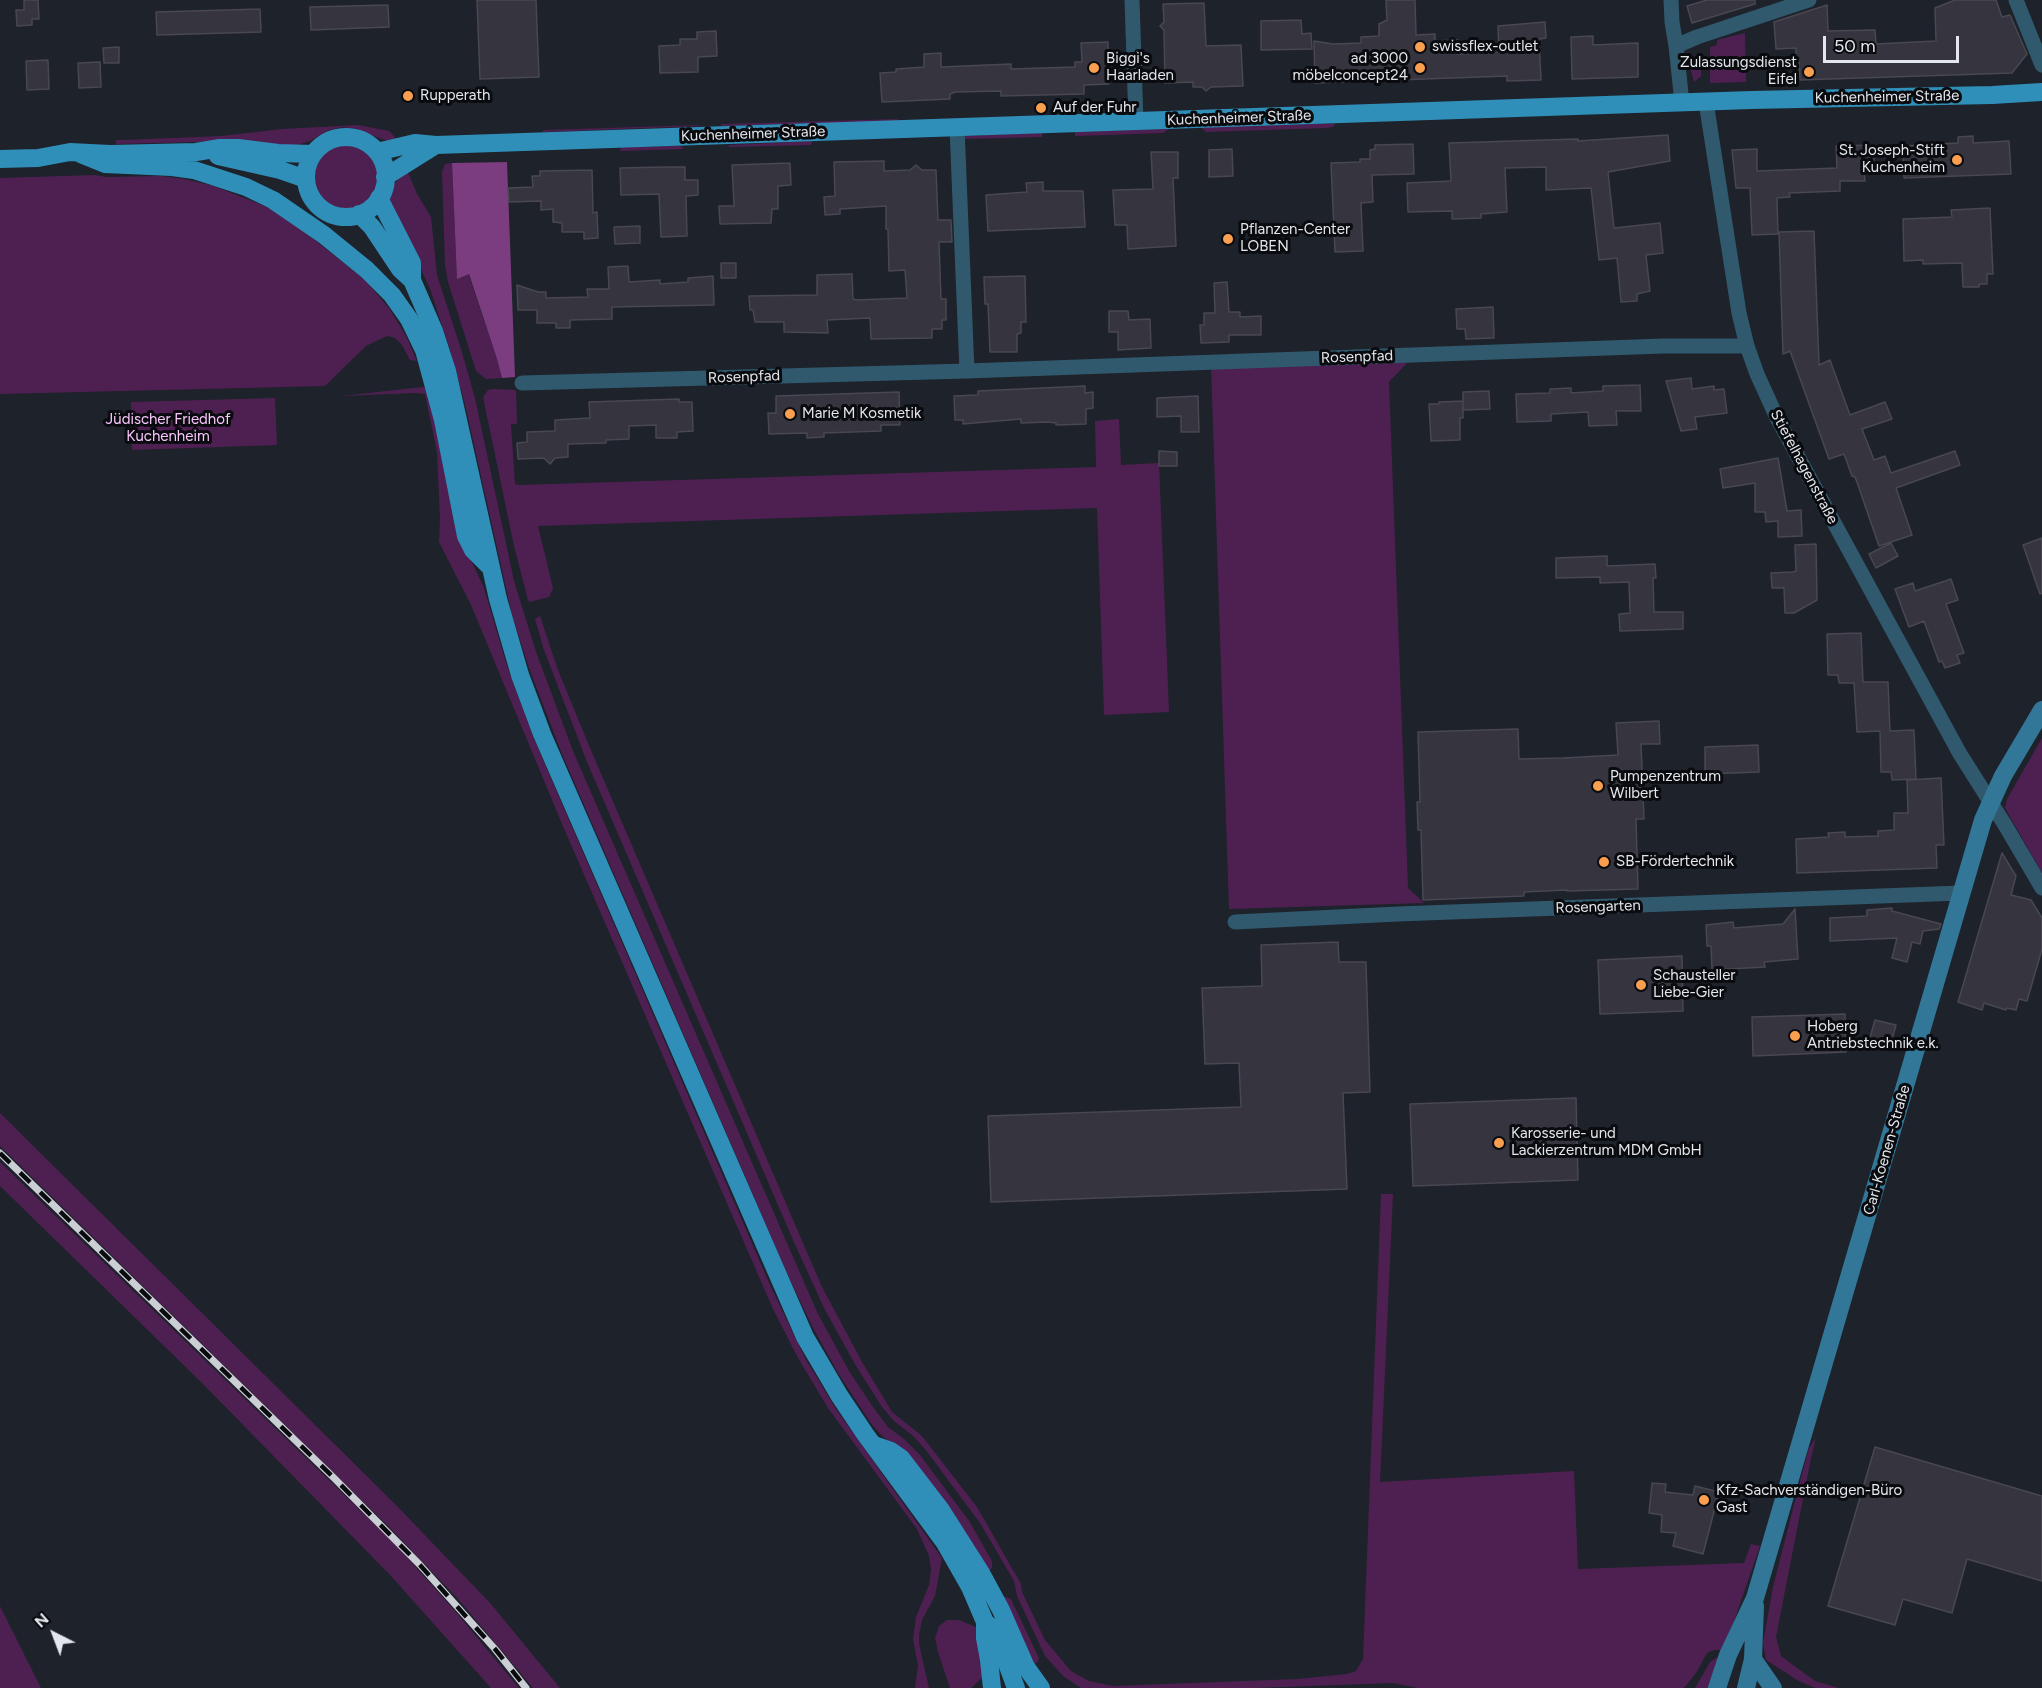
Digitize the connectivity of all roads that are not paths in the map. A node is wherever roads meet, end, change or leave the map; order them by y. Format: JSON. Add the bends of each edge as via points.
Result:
{"nodes":[{"id":1,"x":1132,"y":0,"type":"edge"},
{"id":2,"x":1671,"y":0,"type":"edge"},
{"id":3,"x":1809,"y":0,"type":"edge"},
{"id":4,"x":2016,"y":0,"type":"edge"},
{"id":5,"x":1676,"y":46,"type":"junction"},
{"id":6,"x":2042,"y":65,"type":"edge"},
{"id":7,"x":2042,"y":92,"type":"edge"},
{"id":8,"x":1706,"y":102,"type":"junction"},
{"id":9,"x":1682,"y":103,"type":"junction"},
{"id":10,"x":1136,"y":122,"type":"junction"},
{"id":11,"x":957,"y":128,"type":"junction"},
{"id":12,"x":436,"y":145,"type":"junction"},
{"id":13,"x":196,"y":152,"type":"junction"},
{"id":14,"x":377,"y":152,"type":"junction"},
{"id":15,"x":78,"y":153,"type":"junction"},
{"id":16,"x":313,"y":154,"type":"junction"},
{"id":17,"x":0,"y":159,"type":"edge"},
{"id":18,"x":385,"y":177,"type":"junction"},
{"id":19,"x":306,"y":178,"type":"junction"},
{"id":20,"x":379,"y":198,"type":"junction"},
{"id":21,"x":359,"y":214,"type":"junction"},
{"id":22,"x":412,"y":280,"type":"junction"},
{"id":23,"x":1747,"y":346,"type":"junction"},
{"id":24,"x":967,"y":371,"type":"junction"},
{"id":25,"x":522,"y":383,"type":"dead end"},
{"id":26,"x":490,"y":567,"type":"junction"},
{"id":27,"x":2042,"y":710,"type":"edge"},
{"id":28,"x":1991,"y":801,"type":"junction"},
{"id":29,"x":2042,"y":888,"type":"edge"},
{"id":30,"x":1960,"y":893,"type":"junction"},
{"id":31,"x":1234,"y":922,"type":"dead end"},
{"id":32,"x":873,"y":1445,"type":"junction"},
{"id":33,"x":1755,"y":1599,"type":"junction"},
{"id":34,"x":985,"y":1622,"type":"junction"},
{"id":35,"x":1753,"y":1659,"type":"junction"},
{"id":36,"x":992,"y":1688,"type":"edge"},
{"id":37,"x":1016,"y":1688,"type":"edge"},
{"id":38,"x":1041,"y":1688,"type":"edge"},
{"id":39,"x":1717,"y":1688,"type":"edge"},
{"id":40,"x":1746,"y":1688,"type":"edge"},
{"id":41,"x":1773,"y":1688,"type":"edge"}],
"edges":[{"from":1,"to":10,"type":"street"},
{"from":2,"to":5,"type":"street"},
{"from":3,"to":5,"type":"street"},
{"from":4,"to":6,"type":"street"},
{"from":5,"to":9,"type":"street"},
{"from":7,"to":8,"type":"main road","name":"Kuchenheimer Straße"},
{"from":8,"to":9,"type":"main road","name":"Kuchenheimer Straße"},
{"from":8,"to":23,"type":"street","name":"Stiefelhagenstraße"},
{"from":9,"to":10,"type":"main road","name":"Kuchenheimer Straße"},
{"from":10,"to":11,"type":"main road","name":"Kuchenheimer Straße"},
{"from":11,"to":12,"type":"main road","name":"Kuchenheimer Straße"},
{"from":11,"to":24,"type":"street"},
{"from":12,"to":14,"type":"main road","name":"Kuchenheimer Straße","via":[[415,143]]},
{"from":12,"to":18,"type":"main road"},
{"from":13,"to":15,"type":"main road"},
{"from":13,"to":16,"type":"main road","via":[[238,148]]},
{"from":13,"to":19,"type":"main road"},
{"from":14,"to":16,"type":"main road","via":[[363,141],[343,137],[328,141]]},
{"from":14,"to":18,"type":"main road"},
{"from":15,"to":17,"type":"main road"},
{"from":15,"to":26,"type":"main road","via":[[105,164],[194,170],[246,187],[324,234],[392,295],[409,318],[426,358],[466,536],[473,550]]},
{"from":16,"to":19,"type":"main road"},
{"from":18,"to":20,"type":"main road"},
{"from":19,"to":21,"type":"main road","via":[[311,195],[325,211],[342,216]]},
{"from":20,"to":21,"type":"main road"},
{"from":20,"to":22,"type":"main road","via":[[412,263]]},
{"from":21,"to":22,"type":"main road"},
{"from":22,"to":26,"type":"main road","via":[[447,371]]},
{"from":23,"to":24,"type":"street","name":"Rosenpfad"},
{"from":23,"to":28,"type":"street","name":"Stiefelhagenstraße","via":[[1791,445],[1960,754]]},
{"from":24,"to":25,"type":"street","name":"Rosenpfad"},
{"from":26,"to":32,"type":"main road","via":[[520,675],[542,734],[788,1300],[822,1368]]},
{"from":27,"to":28,"type":"street","name":"Carl-Koenen-Straße"},
{"from":28,"to":29,"type":"street","name":"Stiefelhagenstraße"},
{"from":28,"to":30,"type":"street","name":"Carl-Koenen-Straße"},
{"from":30,"to":31,"type":"street","name":"Rosengarten"},
{"from":30,"to":33,"type":"street","name":"Carl-Koenen-Straße"},
{"from":32,"to":34,"type":"main road","via":[[945,1543]]},
{"from":32,"to":38,"type":"main road","via":[[891,1450],[901,1458],[941,1510],[981,1573],[1026,1667]]},
{"from":33,"to":35,"type":"street","name":"Carl-Koenen-Straße"},
{"from":33,"to":39,"type":"street","name":"Carl-Koenen-Straße"},
{"from":34,"to":36,"type":"main road"},
{"from":34,"to":37,"type":"main road","via":[[995,1631]]},
{"from":35,"to":40,"type":"street","name":"Carl-Koenen-Straße"},
{"from":35,"to":41,"type":"street"}]}
